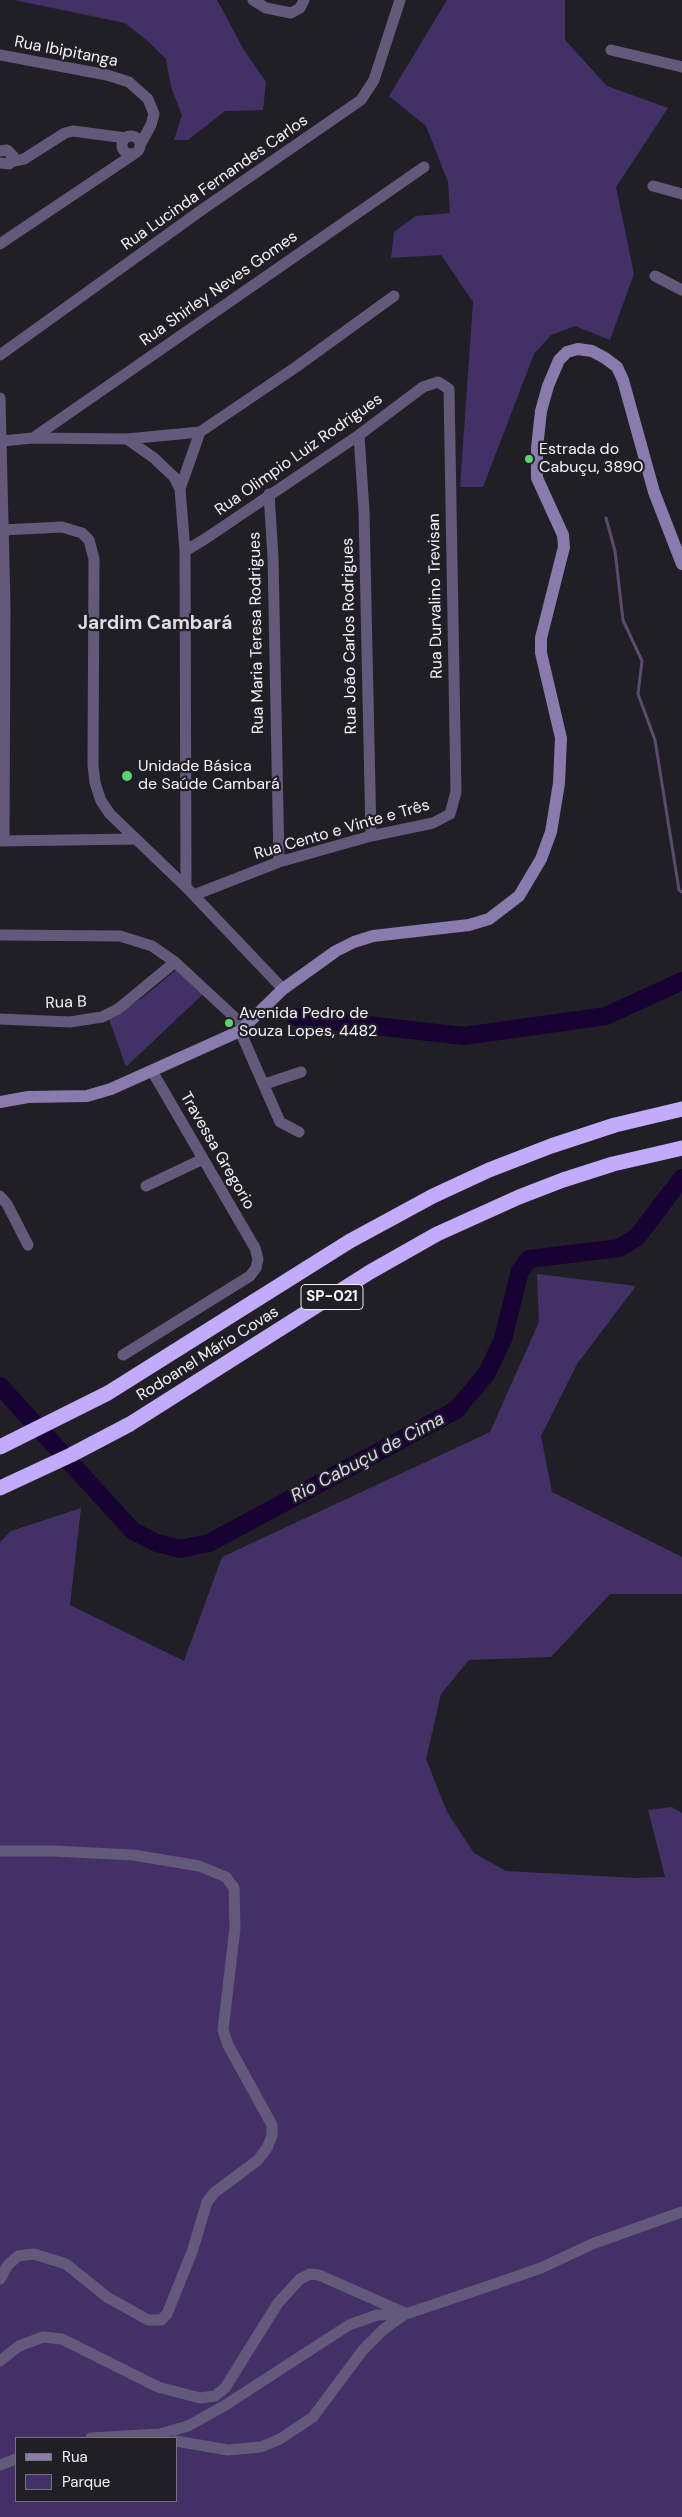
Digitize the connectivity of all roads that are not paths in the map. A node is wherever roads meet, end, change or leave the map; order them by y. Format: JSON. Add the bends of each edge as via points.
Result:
{"nodes":[{"id":1,"x":254,"y":0,"type":"edge"},
{"id":2,"x":304,"y":0,"type":"edge"},
{"id":3,"x":400,"y":0,"type":"edge"},
{"id":4,"x":611,"y":50,"type":"dead end"},
{"id":5,"x":0,"y":55,"type":"edge"},
{"id":6,"x":682,"y":67,"type":"edge"},
{"id":7,"x":130,"y":144,"type":"junction"},
{"id":8,"x":6,"y":156,"type":"edge"},
{"id":9,"x":424,"y":167,"type":"dead end"},
{"id":10,"x":0,"y":172,"type":"edge"},
{"id":11,"x":653,"y":186,"type":"dead end"},
{"id":12,"x":682,"y":194,"type":"edge"},
{"id":13,"x":0,"y":244,"type":"edge"},
{"id":14,"x":655,"y":276,"type":"dead end"},
{"id":15,"x":682,"y":290,"type":"edge"},
{"id":16,"x":394,"y":296,"type":"dead end"},
{"id":17,"x":0,"y":355,"type":"edge"},
{"id":18,"x":431,"y":383,"type":"joint"},
{"id":19,"x":0,"y":398,"type":"edge"},
{"id":20,"x":200,"y":432,"type":"junction"},
{"id":21,"x":359,"y":435,"type":"junction"},
{"id":22,"x":33,"y":438,"type":"junction"},
{"id":23,"x":127,"y":440,"type":"junction"},
{"id":24,"x":2,"y":441,"type":"junction"},
{"id":25,"x":180,"y":489,"type":"junction"},
{"id":26,"x":269,"y":494,"type":"junction"},
{"id":27,"x":3,"y":530,"type":"junction"},
{"id":28,"x":185,"y":551,"type":"junction"},
{"id":29,"x":682,"y":564,"type":"edge"},
{"id":30,"x":443,"y":819,"type":"joint"},
{"id":31,"x":370,"y":836,"type":"junction"},
{"id":32,"x":135,"y":839,"type":"junction"},
{"id":33,"x":2,"y":840,"type":"edge"},
{"id":34,"x":279,"y":862,"type":"junction"},
{"id":35,"x":190,"y":891,"type":"junction"},
{"id":36,"x":0,"y":935,"type":"edge"},
{"id":37,"x":176,"y":962,"type":"junction"},
{"id":38,"x":283,"y":989,"type":"junction"},
{"id":39,"x":0,"y":1019,"type":"edge"},
{"id":40,"x":242,"y":1029,"type":"junction"},
{"id":41,"x":152,"y":1071,"type":"junction"},
{"id":42,"x":301,"y":1072,"type":"dead end"},
{"id":43,"x":265,"y":1084,"type":"junction"},
{"id":44,"x":0,"y":1102,"type":"edge"},
{"id":45,"x":682,"y":1109,"type":"edge"},
{"id":46,"x":299,"y":1132,"type":"dead end"},
{"id":47,"x":682,"y":1148,"type":"edge"},
{"id":48,"x":203,"y":1159,"type":"junction"},
{"id":49,"x":146,"y":1186,"type":"dead end"},
{"id":50,"x":0,"y":1196,"type":"edge"},
{"id":51,"x":28,"y":1245,"type":"dead end"},
{"id":52,"x":122,"y":1355,"type":"dead end"},
{"id":53,"x":0,"y":1447,"type":"edge"},
{"id":54,"x":0,"y":1488,"type":"edge"},
{"id":55,"x":0,"y":1852,"type":"edge"},
{"id":56,"x":682,"y":2212,"type":"edge"},
{"id":57,"x":0,"y":2279,"type":"edge"},
{"id":58,"x":406,"y":2314,"type":"junction"},
{"id":59,"x":0,"y":2361,"type":"edge"},
{"id":60,"x":165,"y":2436,"type":"edge"},
{"id":61,"x":128,"y":2437,"type":"edge"},
{"id":62,"x":178,"y":2441,"type":"edge"},
{"id":63,"x":15,"y":2458,"type":"edge"},
{"id":64,"x":0,"y":2466,"type":"edge"}],
"edges":[{"from":1,"to":2,"type":"street","via":[[266,8],[291,13],[300,8]]},
{"from":3,"to":17,"type":"street","name":"Rua Lucinda Fernandes Carlos","via":[[374,80],[353,107],[203,209]]},
{"from":4,"to":6,"type":"street"},
{"from":5,"to":7,"type":"street","name":"Rua Ibipitanga","via":[[129,82],[148,99],[154,114],[152,125]]},
{"from":7,"to":8,"type":"street","via":[[105,135],[73,131],[24,159]]},
{"from":7,"to":13,"type":"street","name":"Rua Ibipitanga","via":[[104,174]]},
{"from":8,"to":10,"type":"street"},
{"from":9,"to":22,"type":"street","name":"Rua Shirley Neves Gomes"},
{"from":11,"to":12,"type":"street"},
{"from":14,"to":15,"type":"street"},
{"from":16,"to":20,"type":"street","via":[[296,368]]},
{"from":18,"to":21,"type":"street","name":"Rua Olimpio Luiz Rodrigues"},
{"from":18,"to":30,"type":"street","name":"Rua Durvalino Trevisan","via":[[445,384],[451,396],[456,792],[450,814]]},
{"from":19,"to":24,"type":"street"},
{"from":20,"to":23,"type":"street"},
{"from":20,"to":25,"type":"street"},
{"from":21,"to":26,"type":"street","name":"Rua Olimpio Luiz Rodrigues"},
{"from":21,"to":31,"type":"street","name":"Rua João Carlos Rodrigues","via":[[364,511]]},
{"from":22,"to":23,"type":"street"},
{"from":22,"to":24,"type":"street"},
{"from":23,"to":25,"type":"street","via":[[154,458],[174,477]]},
{"from":24,"to":27,"type":"street"},
{"from":25,"to":28,"type":"street"},
{"from":26,"to":28,"type":"street","name":"Rua Olimpio Luiz Rodrigues"},
{"from":26,"to":34,"type":"street","name":"Rua Maria Teresa Rodrigues"},
{"from":27,"to":32,"type":"street","via":[[73,529],[89,540],[93,548],[95,783],[101,801]]},
{"from":27,"to":33,"type":"street"},
{"from":28,"to":35,"type":"street"},
{"from":29,"to":38,"type":"main road","via":[[654,492],[617,367],[592,351],[578,349],[567,352],[559,360],[548,386],[541,410],[537,448],[537,478],[563,535],[564,547],[541,638],[541,653],[560,738],[556,805],[541,859],[519,896],[489,919],[469,925],[373,936],[354,942]]},
{"from":30,"to":31,"type":"street","name":"Rua Cento e Vinte e Três"},
{"from":31,"to":34,"type":"street","name":"Rua Cento e Vinte e Três"},
{"from":32,"to":33,"type":"street"},
{"from":32,"to":35,"type":"street"},
{"from":34,"to":35,"type":"street","name":"Rua Cento e Vinte e Três"},
{"from":35,"to":38,"type":"street"},
{"from":36,"to":37,"type":"street","via":[[120,936],[152,946]]},
{"from":37,"to":39,"type":"street","name":"Rua B","via":[[118,1009],[102,1017],[70,1022]]},
{"from":37,"to":40,"type":"street"},
{"from":38,"to":40,"type":"main road"},
{"from":40,"to":41,"type":"main road"},
{"from":40,"to":43,"type":"street"},
{"from":41,"to":44,"type":"main road","via":[[112,1090],[87,1096],[28,1097]]},
{"from":41,"to":48,"type":"street","name":"Travessa Gregorio"},
{"from":42,"to":43,"type":"street"},
{"from":43,"to":46,"type":"street","via":[[280,1122]]},
{"from":45,"to":53,"type":"highway","name":"Rodoanel Mário Covas","number":"SP-021","via":[[615,1124],[551,1146],[433,1196],[350,1241],[108,1393]]},
{"from":47,"to":54,"type":"highway","name":"Rodoanel Mário Covas","number":"SP-021","via":[[563,1180],[437,1234],[370,1272],[130,1424]]},
{"from":48,"to":49,"type":"street"},
{"from":48,"to":52,"type":"street","name":"Travessa Gregorio","via":[[254,1248],[258,1259],[256,1268],[250,1276]]},
{"from":50,"to":51,"type":"street"},
{"from":55,"to":57,"type":"street","via":[[133,1855],[199,1866],[226,1877],[234,1888],[235,1928],[223,2030],[272,2125],[268,2148],[258,2160],[207,2202],[192,2252],[167,2314],[161,2320],[148,2320],[107,2297],[66,2264],[34,2254],[18,2256]]},
{"from":56,"to":58,"type":"street","via":[[592,2244],[540,2268]]},
{"from":58,"to":59,"type":"street","via":[[319,2275],[310,2274],[300,2279],[278,2304],[225,2388],[215,2396],[200,2398],[158,2387],[62,2339],[43,2337],[19,2346]]},
{"from":58,"to":60,"type":"street","via":[[377,2315],[349,2326],[205,2418]]},
{"from":58,"to":62,"type":"street","via":[[362,2350],[313,2417],[280,2439],[261,2447],[228,2450]]},
{"from":60,"to":61,"type":"street"},
{"from":63,"to":64,"type":"street"}]}
